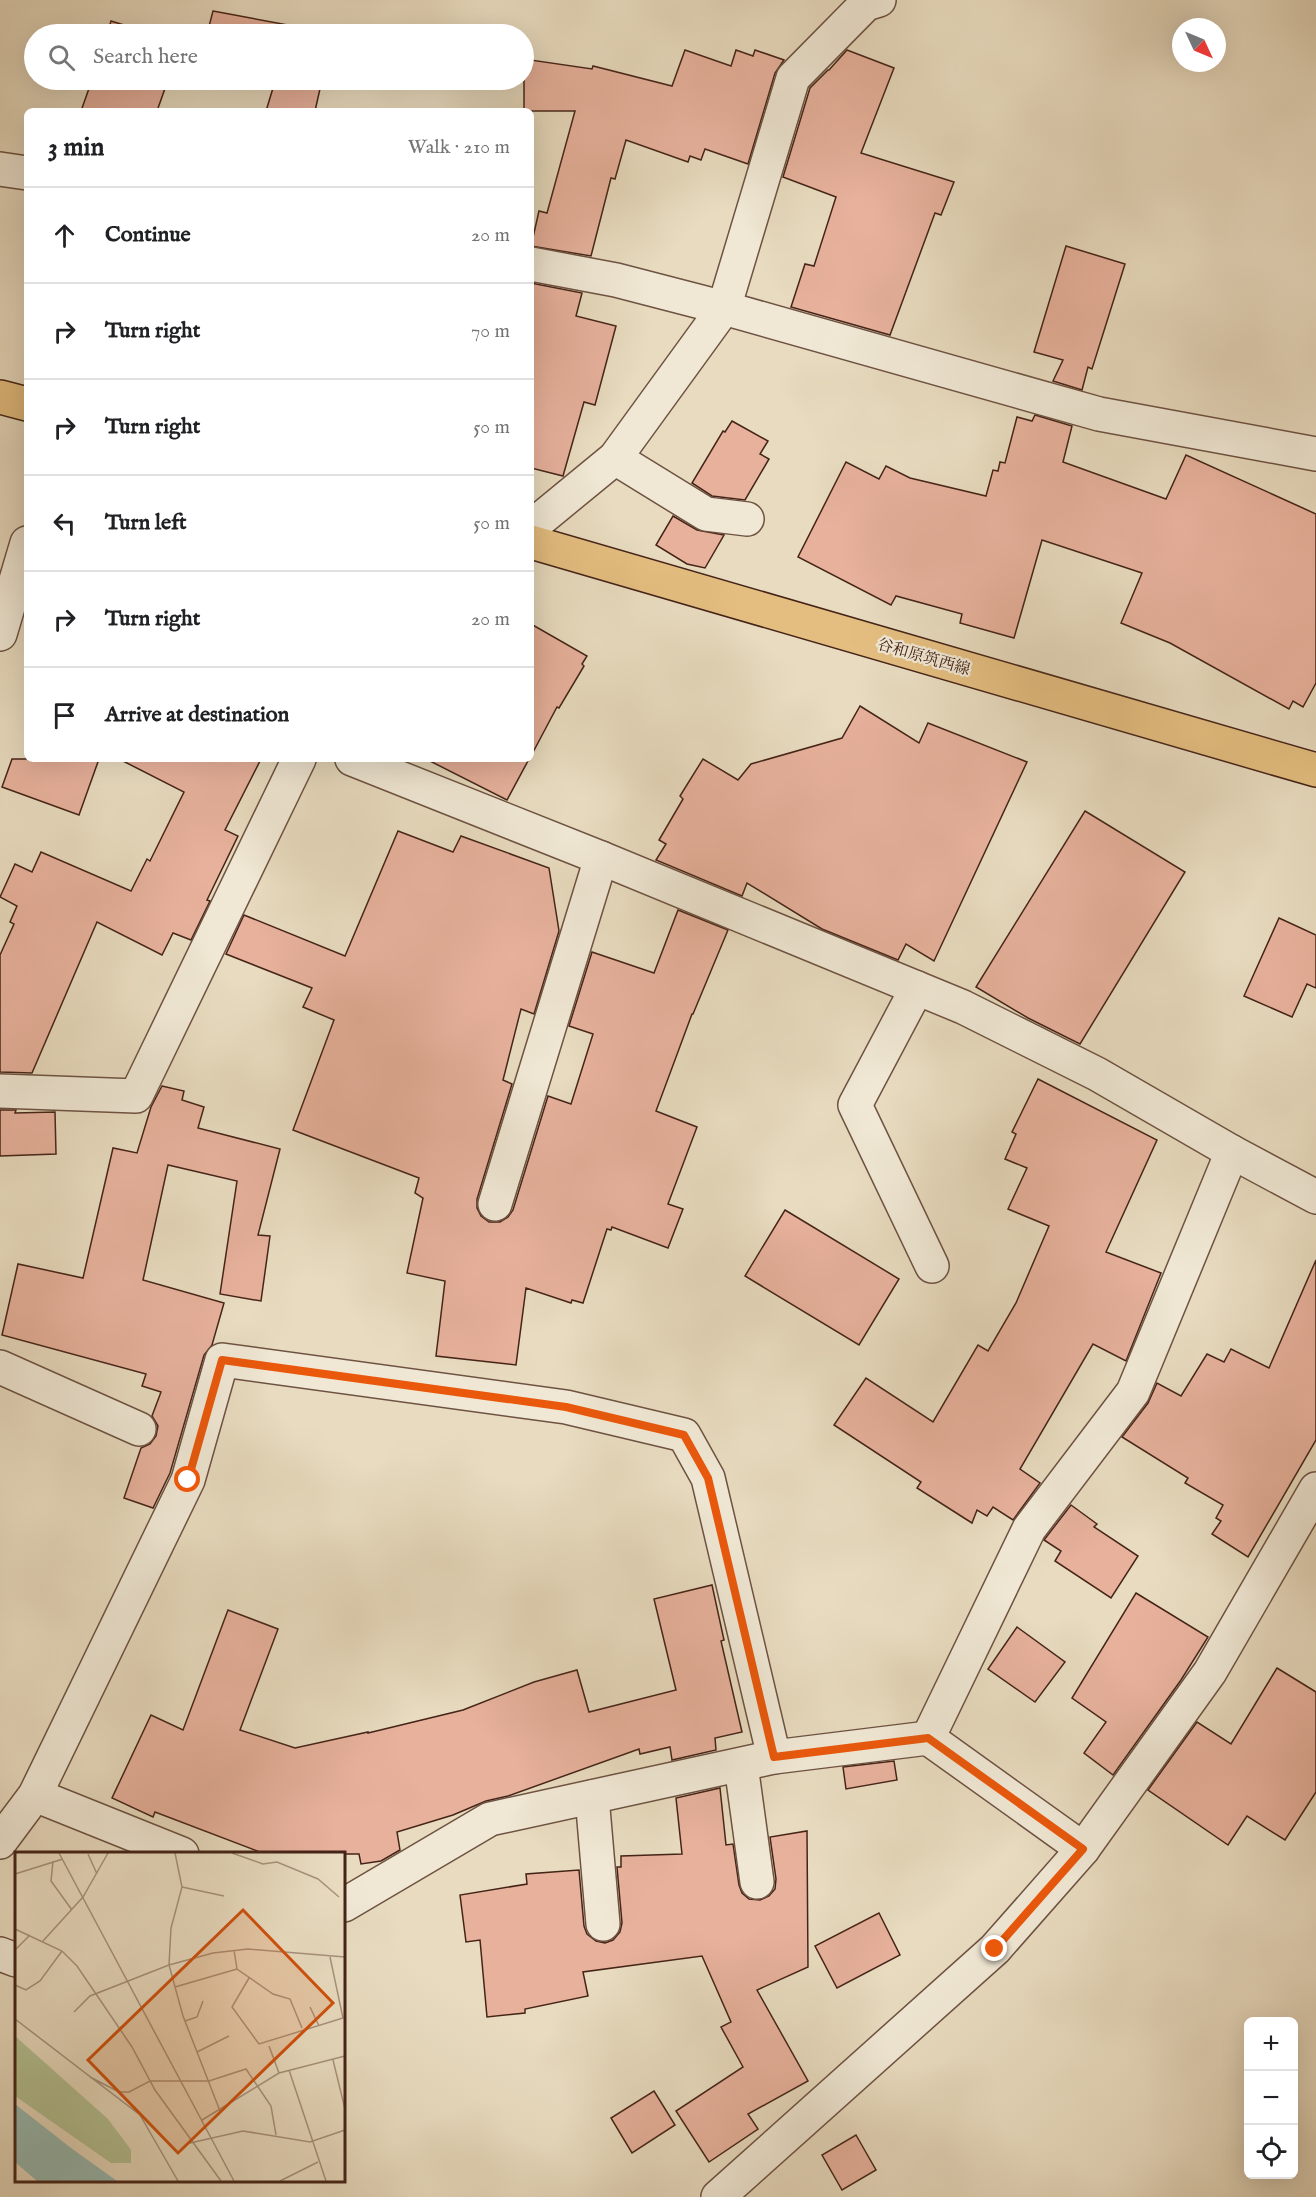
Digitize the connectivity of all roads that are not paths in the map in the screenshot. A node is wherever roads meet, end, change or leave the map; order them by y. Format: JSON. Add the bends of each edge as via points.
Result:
{"nodes":[{"id":1,"x":879,"y":0,"type":"edge"},
{"id":2,"x":0,"y":169,"type":"edge"},
{"id":3,"x":24,"y":173,"type":"edge"},
{"id":4,"x":534,"y":265,"type":"edge"},
{"id":5,"x":724,"y":308,"type":"junction"},
{"id":6,"x":0,"y":396,"type":"edge"},
{"id":7,"x":24,"y":403,"type":"edge"},
{"id":8,"x":1316,"y":454,"type":"edge"},
{"id":9,"x":615,"y":458,"type":"junction"},
{"id":10,"x":747,"y":519,"type":"dead end"},
{"id":11,"x":534,"y":525,"type":"edge"},
{"id":12,"x":534,"y":543,"type":"edge"},
{"id":13,"x":24,"y":564,"type":"edge"},
{"id":14,"x":18,"y":607,"type":"edge"},
{"id":15,"x":0,"y":634,"type":"edge"},
{"id":16,"x":298,"y":762,"type":"edge"},
{"id":17,"x":360,"y":762,"type":"edge"},
{"id":18,"x":1316,"y":770,"type":"edge"},
{"id":19,"x":601,"y":858,"type":"junction"},
{"id":20,"x":916,"y":988,"type":"junction"},
{"id":21,"x":0,"y":1091,"type":"edge"},
{"id":22,"x":1232,"y":1152,"type":"junction"},
{"id":23,"x":1316,"y":1197,"type":"edge"},
{"id":24,"x":495,"y":1204,"type":"dead end"},
{"id":25,"x":932,"y":1266,"type":"dead end"},
{"id":26,"x":0,"y":1367,"type":"edge"},
{"id":27,"x":139,"y":1430,"type":"dead end"},
{"id":28,"x":1316,"y":1489,"type":"edge"},
{"id":29,"x":928,"y":1738,"type":"junction"},
{"id":30,"x":774,"y":1757,"type":"junction"},
{"id":31,"x":741,"y":1765,"type":"junction"},
{"id":32,"x":35,"y":1795,"type":"junction"},
{"id":33,"x":592,"y":1797,"type":"junction"},
{"id":34,"x":0,"y":1842,"type":"edge"},
{"id":35,"x":1083,"y":1849,"type":"junction"},
{"id":36,"x":177,"y":1852,"type":"edge"},
{"id":37,"x":757,"y":1882,"type":"dead end"},
{"id":38,"x":345,"y":1904,"type":"edge"},
{"id":39,"x":603,"y":1924,"type":"dead end"},
{"id":40,"x":0,"y":1954,"type":"edge"},
{"id":41,"x":15,"y":1960,"type":"edge"},
{"id":42,"x":718,"y":2197,"type":"edge"}],
"edges":[{"from":1,"to":5,"type":"street","via":[[866,4],[793,78]]},
{"from":2,"to":3,"type":"street"},
{"from":4,"to":5,"type":"street","via":[[616,280]]},
{"from":5,"to":8,"type":"street","via":[[1099,414]]},
{"from":5,"to":9,"type":"street"},
{"from":6,"to":7,"type":"main road"},
{"from":9,"to":10,"type":"street","via":[[705,514]]},
{"from":9,"to":11,"type":"street"},
{"from":12,"to":18,"type":"main road","name":"谷和原筑西線"},
{"from":13,"to":14,"type":"street"},
{"from":14,"to":15,"type":"street"},
{"from":16,"to":21,"type":"street","via":[[136,1096]]},
{"from":17,"to":19,"type":"street"},
{"from":19,"to":20,"type":"street"},
{"from":19,"to":24,"type":"street"},
{"from":20,"to":22,"type":"street","via":[[963,1007],[1097,1074]]},
{"from":20,"to":25,"type":"street","via":[[855,1105]]},
{"from":22,"to":23,"type":"street"},
{"from":22,"to":29,"type":"street","via":[[1133,1392],[1029,1529]]},
{"from":26,"to":27,"type":"street"},
{"from":28,"to":35,"type":"street","via":[[1210,1672]]},
{"from":29,"to":30,"type":"street"},
{"from":29,"to":35,"type":"street"},
{"from":30,"to":31,"type":"street"},
{"from":30,"to":32,"type":"street","via":[[708,1478],[684,1435],[566,1407],[222,1360],[188,1480]]},
{"from":31,"to":33,"type":"street"},
{"from":31,"to":37,"type":"street"},
{"from":32,"to":34,"type":"street"},
{"from":32,"to":36,"type":"street"},
{"from":33,"to":38,"type":"street","via":[[490,1819]]},
{"from":33,"to":39,"type":"street"},
{"from":35,"to":42,"type":"street","via":[[995,1949]]},
{"from":40,"to":41,"type":"street"}]}
